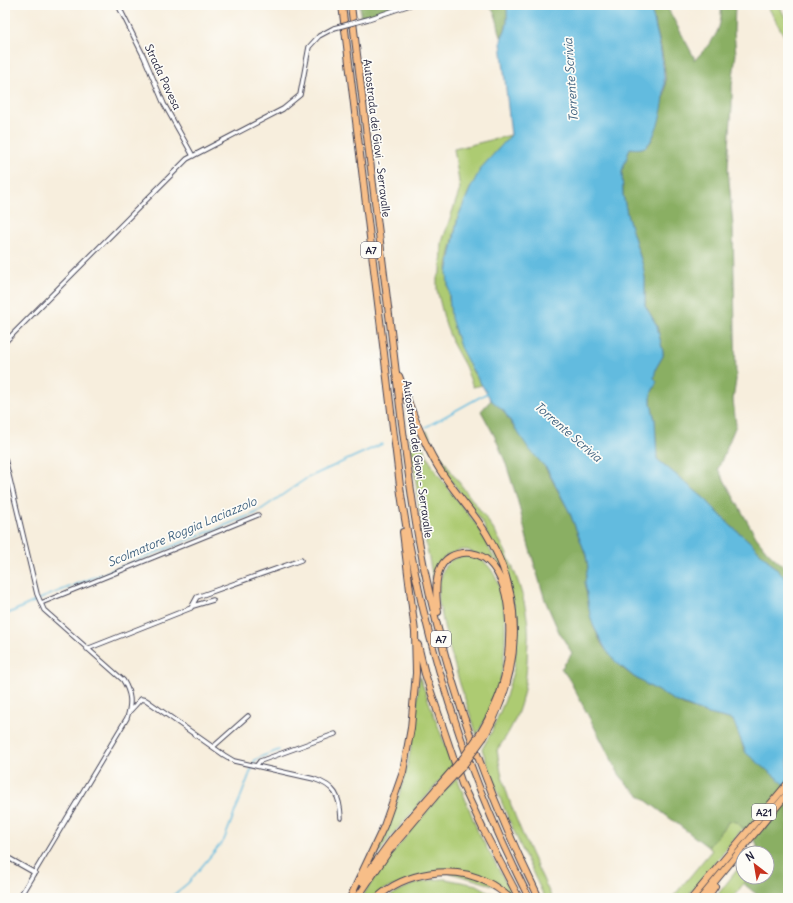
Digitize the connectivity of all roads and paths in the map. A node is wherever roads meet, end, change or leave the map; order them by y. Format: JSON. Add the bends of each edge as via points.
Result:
{"nodes":[{"id":1,"x":118,"y":5,"type":"edge"},
{"id":2,"x":342,"y":5,"type":"edge"},
{"id":3,"x":351,"y":5,"type":"edge"},
{"id":4,"x":410,"y":5,"type":"edge"},
{"id":5,"x":193,"y":156,"type":"junction"},
{"id":6,"x":5,"y":342,"type":"edge"},
{"id":7,"x":395,"y":365,"type":"junction"},
{"id":8,"x":5,"y":459,"type":"edge"},
{"id":9,"x":401,"y":494,"type":"junction"},
{"id":10,"x":258,"y":515,"type":"dead end"},
{"id":11,"x":301,"y":560,"type":"dead end"},
{"id":12,"x":40,"y":600,"type":"junction"},
{"id":13,"x":213,"y":600,"type":"dead end"},
{"id":14,"x":193,"y":606,"type":"junction"},
{"id":15,"x":415,"y":632,"type":"junction"},
{"id":16,"x":87,"y":649,"type":"junction"},
{"id":17,"x":445,"y":653,"type":"junction"},
{"id":18,"x":129,"y":713,"type":"junction"},
{"id":19,"x":248,"y":716,"type":"dead end"},
{"id":20,"x":335,"y":734,"type":"dead end"},
{"id":21,"x":482,"y":736,"type":"junction"},
{"id":22,"x":213,"y":747,"type":"junction"},
{"id":23,"x":257,"y":765,"type":"junction"},
{"id":24,"x":788,"y":783,"type":"edge"},
{"id":25,"x":437,"y":791,"type":"junction"},
{"id":26,"x":788,"y":793,"type":"edge"},
{"id":27,"x":341,"y":818,"type":"dead end"},
{"id":28,"x":742,"y":844,"type":"junction"},
{"id":29,"x":5,"y":856,"type":"edge"},
{"id":30,"x":735,"y":857,"type":"joint"},
{"id":31,"x":35,"y":873,"type":"junction"},
{"id":32,"x":19,"y":898,"type":"edge"},
{"id":33,"x":350,"y":898,"type":"edge"},
{"id":34,"x":357,"y":898,"type":"edge"},
{"id":35,"x":378,"y":898,"type":"edge"},
{"id":36,"x":510,"y":898,"type":"edge"},
{"id":37,"x":519,"y":898,"type":"edge"},
{"id":38,"x":529,"y":898,"type":"edge"},
{"id":39,"x":539,"y":898,"type":"edge"},
{"id":40,"x":692,"y":898,"type":"edge"},
{"id":41,"x":701,"y":898,"type":"edge"},
{"id":42,"x":707,"y":898,"type":"edge"}],
"edges":[{"from":1,"to":5,"type":"street","name":"Strada Pavesa","via":[[164,104]]},
{"from":2,"to":9,"type":"highway","name":"Autostrada dei Giovi - Serravalle","number":"A7"},
{"from":3,"to":7,"type":"highway","name":"Autostrada dei Giovi - Serravalle","number":"A7"},
{"from":4,"to":5,"type":"street","bridge":true,"via":[[334,28],[319,36],[310,47],[300,95],[283,109]]},
{"from":5,"to":6,"type":"street","via":[[187,159]]},
{"from":7,"to":17,"type":"highway","name":"Autostrada dei Giovi - Serravalle","number":"A7","via":[[416,523]]},
{"from":7,"to":21,"type":"highway","via":[[426,446],[447,482],[479,522],[496,550],[512,602],[514,641],[510,672],[500,706]]},
{"from":8,"to":12,"type":"street"},
{"from":9,"to":15,"type":"highway"},
{"from":9,"to":38,"type":"highway","name":"Autostrada dei Giovi - Serravalle","number":"A7","via":[[418,587],[434,656],[451,712],[485,805]]},
{"from":10,"to":12,"type":"street"},
{"from":11,"to":14,"type":"street","via":[[197,597]]},
{"from":12,"to":16,"type":"street","via":[[48,615]]},
{"from":13,"to":14,"type":"street"},
{"from":14,"to":16,"type":"street"},
{"from":15,"to":33,"type":"highway","via":[[416,674],[411,728],[403,772],[384,826]]},
{"from":15,"to":37,"type":"highway","via":[[425,674],[462,784]]},
{"from":16,"to":18,"type":"street","via":[[126,686],[131,700]]},
{"from":17,"to":21,"type":"highway","via":[[436,596],[439,570],[454,555],[478,555],[489,562],[505,593],[509,639],[501,690]]},
{"from":17,"to":39,"type":"highway","name":"Autostrada dei Giovi - Serravalle","number":"A7","via":[[461,710],[482,768]]},
{"from":18,"to":22,"type":"street","via":[[141,699],[146,700]]},
{"from":18,"to":31,"type":"street"},
{"from":19,"to":22,"type":"street"},
{"from":20,"to":23,"type":"street","via":[[260,761]]},
{"from":21,"to":25,"type":"highway","bridge":true},
{"from":22,"to":23,"type":"street","via":[[234,760]]},
{"from":23,"to":27,"type":"street","via":[[323,782],[338,798]]},
{"from":24,"to":28,"type":"highway","number":"A21"},
{"from":25,"to":33,"type":"highway","via":[[393,838]]},
{"from":25,"to":34,"type":"highway","via":[[389,851]]},
{"from":26,"to":28,"type":"highway","number":"A21"},
{"from":28,"to":40,"type":"highway","number":"A21"},
{"from":29,"to":31,"type":"street"},
{"from":30,"to":41,"type":"highway","number":"A21"},
{"from":30,"to":42,"type":"highway"},
{"from":31,"to":32,"type":"street"},
{"from":35,"to":36,"type":"highway","via":[[399,883],[420,875],[444,872],[468,875],[487,882]]}]}
